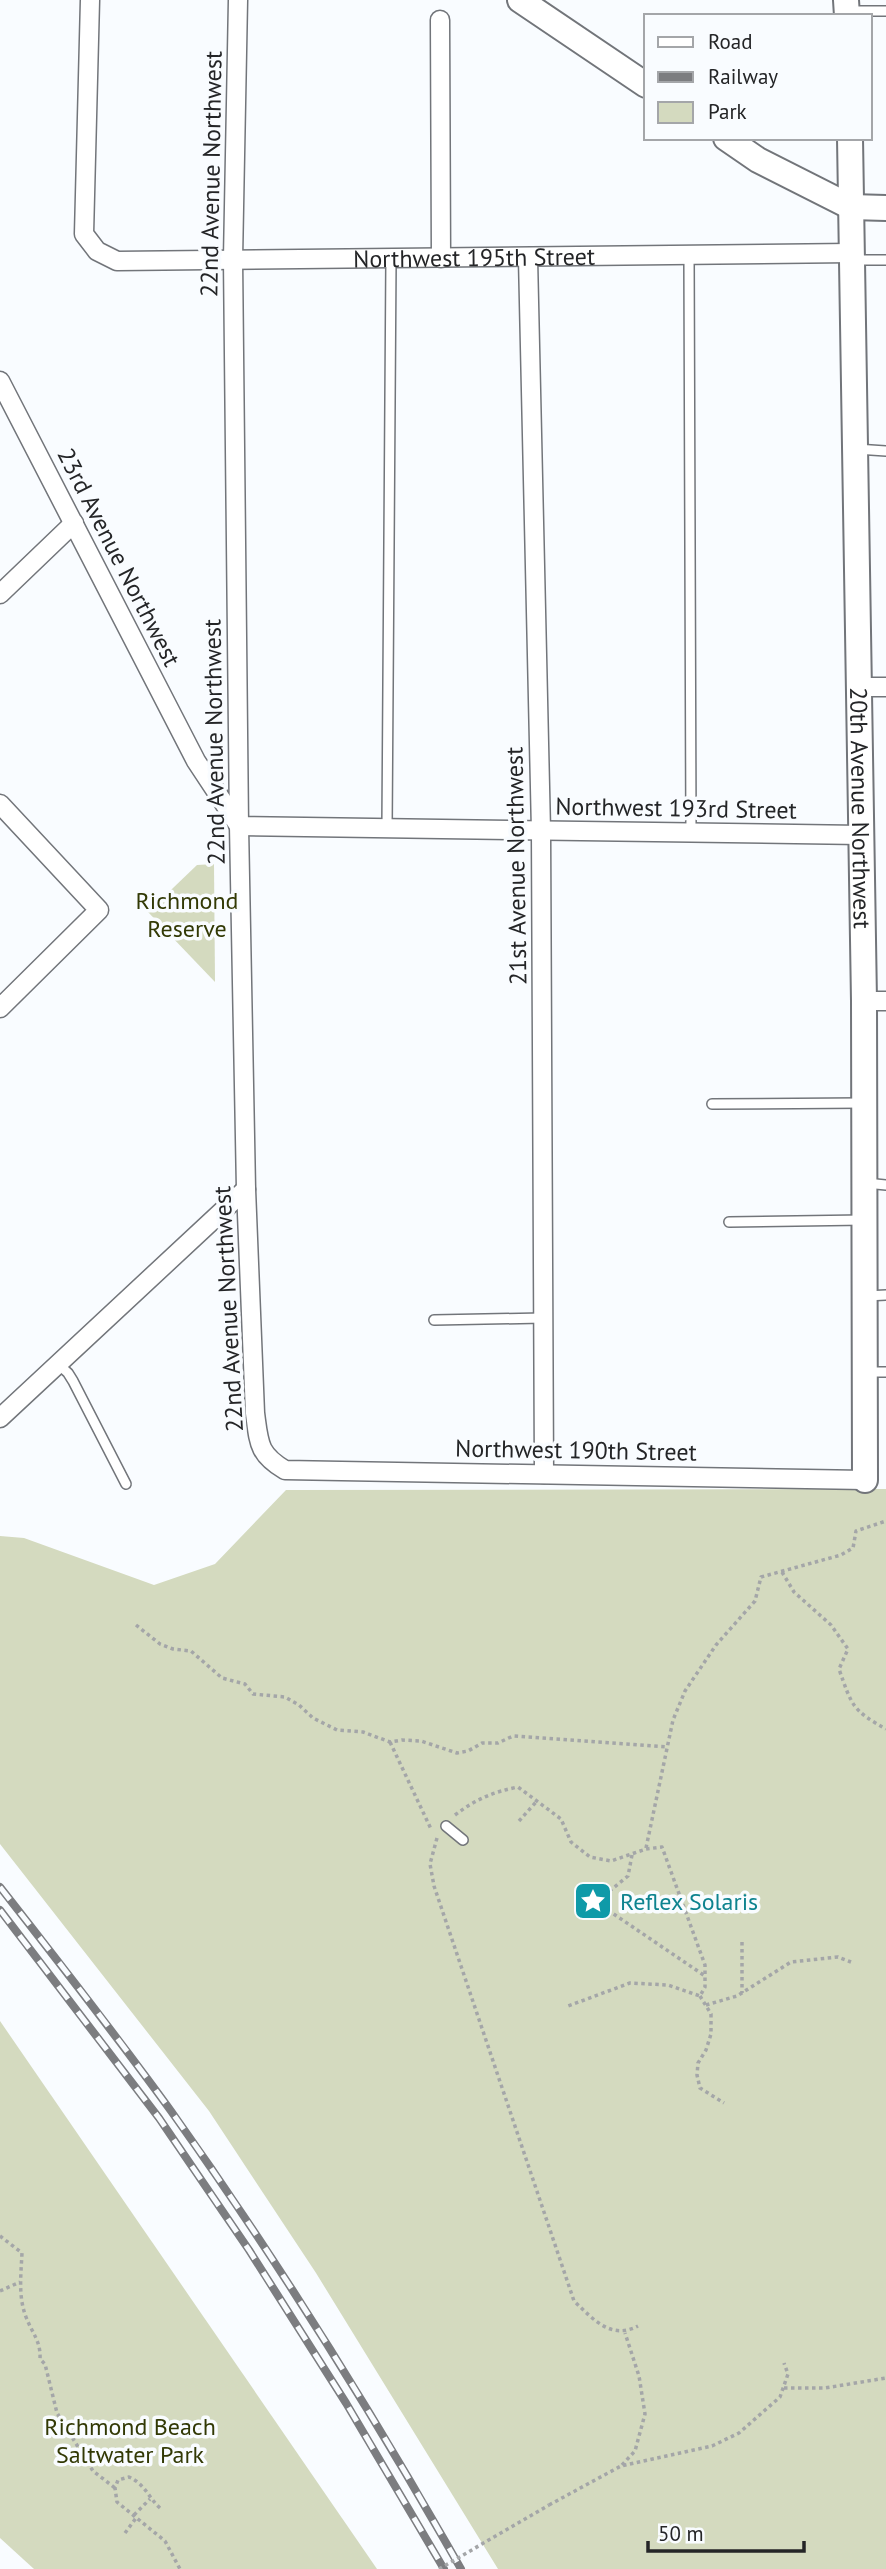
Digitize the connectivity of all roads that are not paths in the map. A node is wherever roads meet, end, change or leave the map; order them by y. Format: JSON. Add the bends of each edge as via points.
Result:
{"nodes":[{"id":1,"x":90,"y":0,"type":"edge"},
{"id":2,"x":238,"y":0,"type":"edge"},
{"id":3,"x":520,"y":0,"type":"edge"},
{"id":4,"x":847,"y":9,"type":"edge"},
{"id":5,"x":886,"y":11,"type":"edge"},
{"id":6,"x":440,"y":20,"type":"dead end"},
{"id":7,"x":644,"y":84,"type":"edge"},
{"id":8,"x":729,"y":140,"type":"edge"},
{"id":9,"x":850,"y":140,"type":"edge"},
{"id":10,"x":851,"y":207,"type":"junction"},
{"id":11,"x":886,"y":208,"type":"edge"},
{"id":12,"x":689,"y":255,"type":"junction"},
{"id":13,"x":852,"y":256,"type":"junction"},
{"id":14,"x":391,"y":258,"type":"junction"},
{"id":15,"x":440,"y":258,"type":"junction"},
{"id":16,"x":528,"y":258,"type":"junction"},
{"id":17,"x":233,"y":259,"type":"junction"},
{"id":18,"x":886,"y":260,"type":"edge"},
{"id":19,"x":0,"y":381,"type":"edge"},
{"id":20,"x":855,"y":449,"type":"junction"},
{"id":21,"x":886,"y":451,"type":"edge"},
{"id":22,"x":74,"y":523,"type":"junction"},
{"id":23,"x":0,"y":594,"type":"edge"},
{"id":24,"x":858,"y":687,"type":"junction"},
{"id":25,"x":886,"y":687,"type":"edge"},
{"id":26,"x":1,"y":807,"type":"edge"},
{"id":27,"x":239,"y":826,"type":"junction"},
{"id":28,"x":387,"y":828,"type":"junction"},
{"id":29,"x":541,"y":831,"type":"junction"},
{"id":30,"x":691,"y":833,"type":"junction"},
{"id":31,"x":861,"y":835,"type":"junction"},
{"id":32,"x":875,"y":1001,"type":"edge"},
{"id":33,"x":0,"y":1009,"type":"edge"},
{"id":34,"x":864,"y":1103,"type":"junction"},
{"id":35,"x":712,"y":1104,"type":"dead end"},
{"id":36,"x":875,"y":1184,"type":"edge"},
{"id":37,"x":246,"y":1189,"type":"junction"},
{"id":38,"x":864,"y":1220,"type":"junction"},
{"id":39,"x":729,"y":1222,"type":"dead end"},
{"id":40,"x":875,"y":1295,"type":"edge"},
{"id":41,"x":543,"y":1318,"type":"junction"},
{"id":42,"x":433,"y":1320,"type":"dead end"},
{"id":43,"x":58,"y":1364,"type":"junction"},
{"id":44,"x":875,"y":1372,"type":"edge"},
{"id":45,"x":0,"y":1418,"type":"edge"},
{"id":46,"x":285,"y":1470,"type":"joint"},
{"id":47,"x":544,"y":1474,"type":"junction"},
{"id":48,"x":865,"y":1480,"type":"joint"},
{"id":49,"x":126,"y":1484,"type":"dead end"},
{"id":50,"x":446,"y":1826,"type":"road end"},
{"id":51,"x":463,"y":1840,"type":"dead end"}],
"edges":[{"from":1,"to":17,"type":"street","name":"Northwest 195th Street","via":[[84,234],[97,251],[117,261]]},
{"from":2,"to":17,"type":"street","name":"22nd Avenue Northwest"},
{"from":3,"to":7,"type":"street"},
{"from":4,"to":5,"type":"lane"},
{"from":6,"to":15,"type":"street"},
{"from":8,"to":10,"type":"street","via":[[758,160]]},
{"from":9,"to":10,"type":"street","name":"20th Avenue Northwest"},
{"from":10,"to":11,"type":"street"},
{"from":10,"to":13,"type":"street","name":"20th Avenue Northwest"},
{"from":12,"to":13,"type":"street","name":"Northwest 195th Street"},
{"from":12,"to":16,"type":"street","name":"Northwest 195th Street"},
{"from":12,"to":30,"type":"lane"},
{"from":13,"to":18,"type":"lane"},
{"from":13,"to":20,"type":"street","name":"20th Avenue Northwest"},
{"from":14,"to":15,"type":"street","name":"Northwest 195th Street"},
{"from":14,"to":17,"type":"street","name":"Northwest 195th Street"},
{"from":14,"to":28,"type":"lane"},
{"from":15,"to":16,"type":"street","name":"Northwest 195th Street"},
{"from":16,"to":29,"type":"street","name":"21st Avenue Northwest"},
{"from":17,"to":27,"type":"street","name":"22nd Avenue Northwest"},
{"from":19,"to":22,"type":"street","name":"23rd Avenue Northwest"},
{"from":20,"to":21,"type":"lane"},
{"from":20,"to":24,"type":"street","name":"20th Avenue Northwest"},
{"from":22,"to":23,"type":"street"},
{"from":22,"to":27,"type":"street","name":"23rd Avenue Northwest","via":[[196,761]]},
{"from":24,"to":25,"type":"street"},
{"from":24,"to":31,"type":"street","name":"20th Avenue Northwest"},
{"from":26,"to":33,"type":"street","via":[[99,910]]},
{"from":27,"to":28,"type":"street","name":"Northwest 193rd Street"},
{"from":27,"to":37,"type":"street","name":"22nd Avenue Northwest"},
{"from":28,"to":29,"type":"street","name":"Northwest 193rd Street"},
{"from":29,"to":30,"type":"street","name":"Northwest 193rd Street"},
{"from":29,"to":41,"type":"street","name":"21st Avenue Northwest"},
{"from":30,"to":31,"type":"street","name":"Northwest 193rd Street"},
{"from":31,"to":32,"type":"street","name":"20th Avenue Northwest"},
{"from":32,"to":34,"type":"street","name":"20th Avenue Northwest"},
{"from":34,"to":35,"type":"lane"},
{"from":34,"to":36,"type":"street","name":"20th Avenue Northwest"},
{"from":36,"to":38,"type":"street","name":"20th Avenue Northwest"},
{"from":37,"to":43,"type":"street"},
{"from":37,"to":46,"type":"street","name":"22nd Avenue Northwest","via":[[258,1443],[268,1460]]},
{"from":38,"to":39,"type":"lane"},
{"from":38,"to":40,"type":"street","name":"20th Avenue Northwest"},
{"from":40,"to":44,"type":"street","name":"20th Avenue Northwest"},
{"from":41,"to":42,"type":"lane"},
{"from":41,"to":47,"type":"street","name":"21st Avenue Northwest"},
{"from":43,"to":45,"type":"street"},
{"from":43,"to":49,"type":"lane","via":[[73,1381]]},
{"from":44,"to":48,"type":"street","name":"20th Avenue Northwest"},
{"from":46,"to":47,"type":"street","name":"Northwest 190th Street"},
{"from":47,"to":48,"type":"street","name":"Northwest 190th Street"},
{"from":50,"to":51,"type":"lane"}]}
